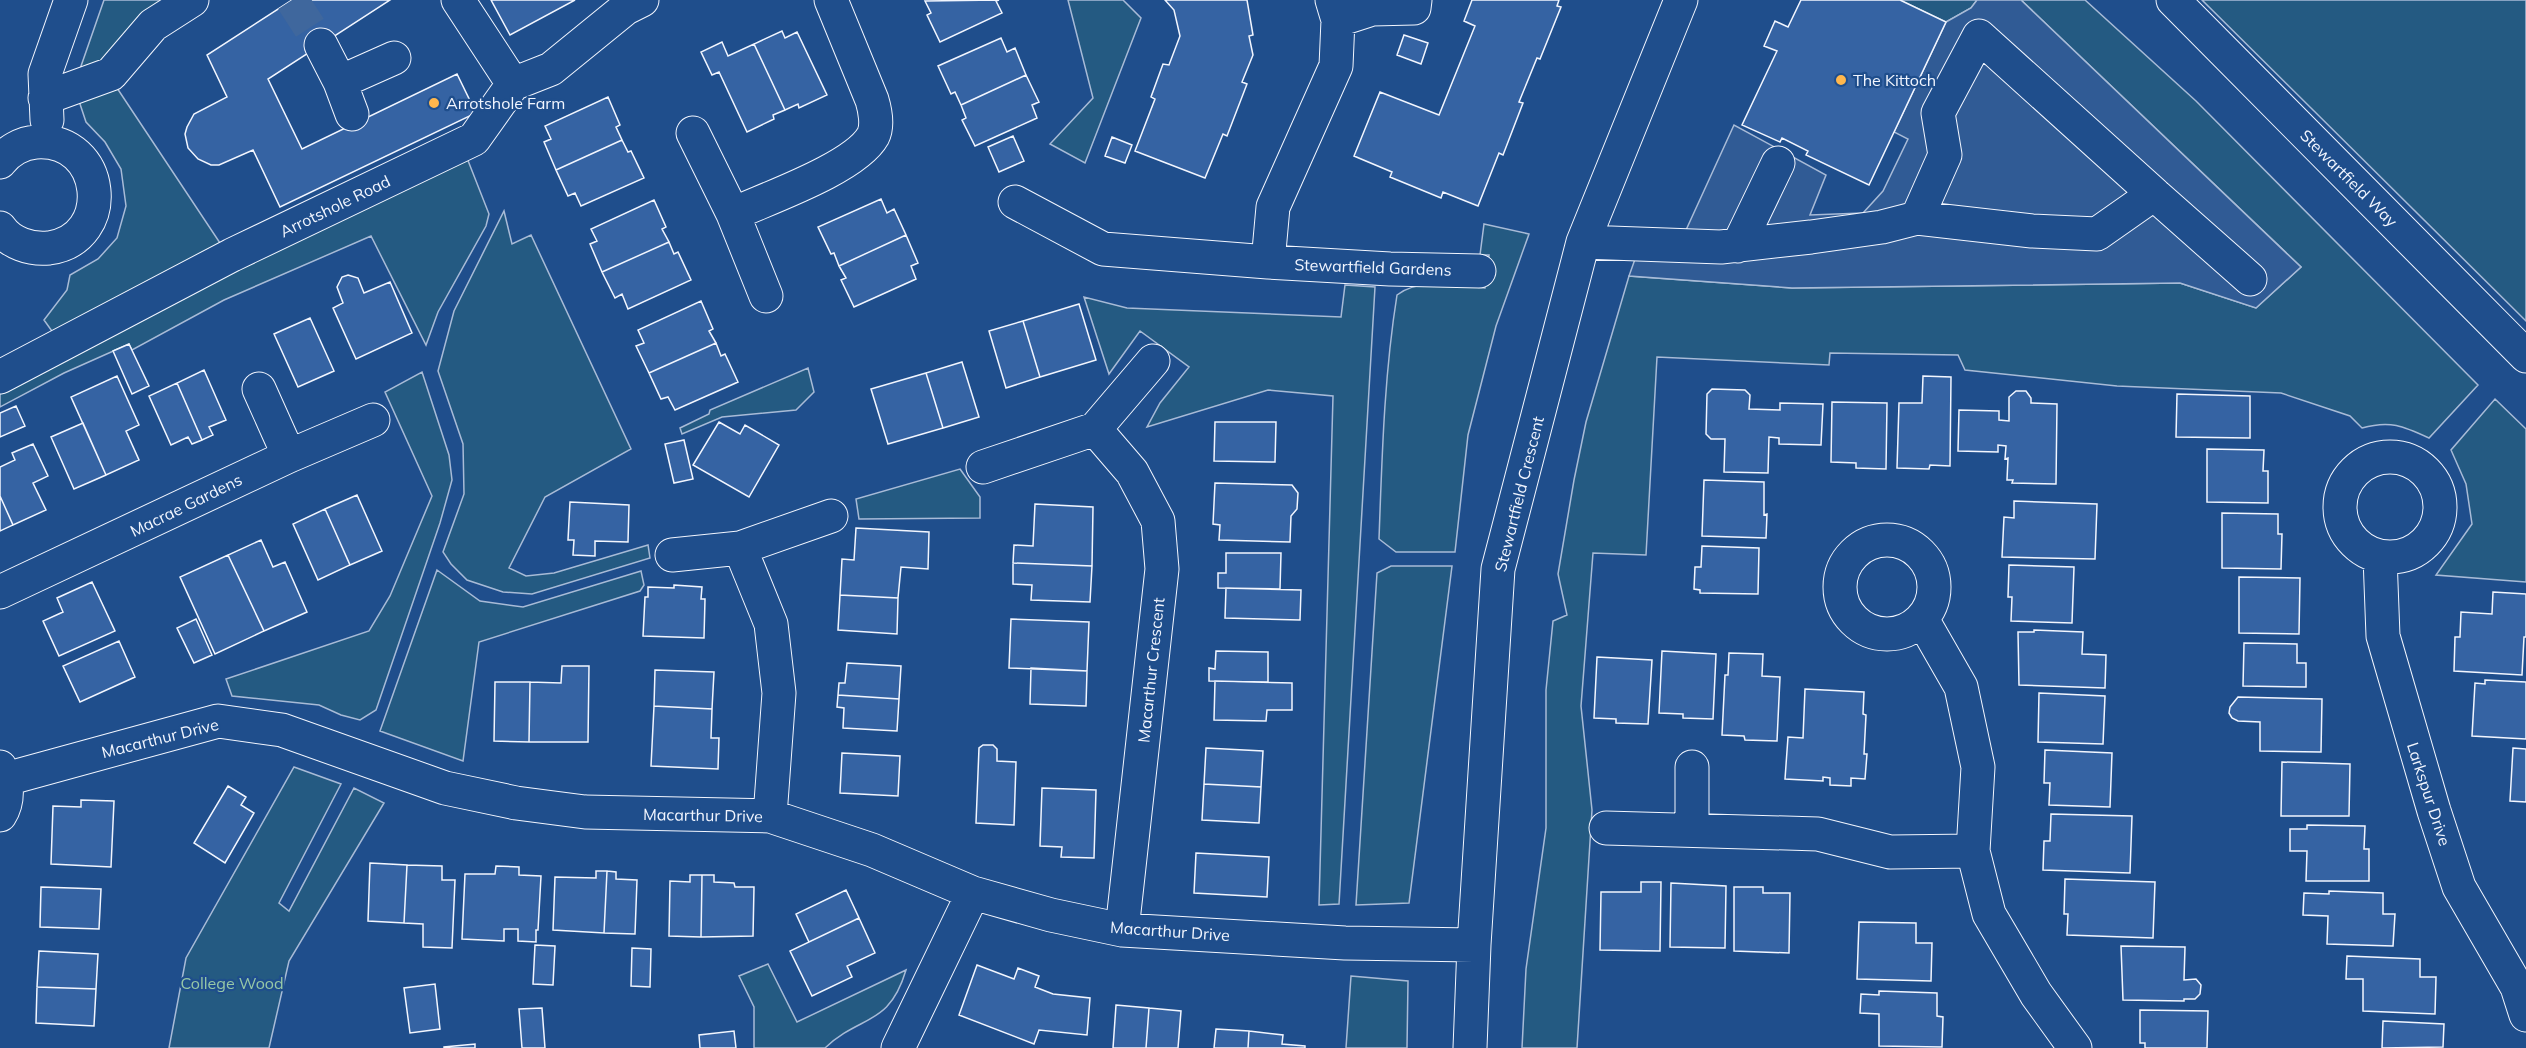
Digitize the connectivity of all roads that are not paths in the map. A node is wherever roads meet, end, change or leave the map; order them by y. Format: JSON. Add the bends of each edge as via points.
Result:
{"nodes":[{"id":1,"x":71,"y":0,"type":"edge"},
{"id":2,"x":192,"y":0,"type":"edge"},
{"id":3,"x":458,"y":0,"type":"edge"},
{"id":4,"x":642,"y":0,"type":"edge"},
{"id":5,"x":831,"y":0,"type":"edge"},
{"id":6,"x":1415,"y":0,"type":"edge"},
{"id":7,"x":1681,"y":0,"type":"edge"},
{"id":8,"x":2173,"y":0,"type":"edge"},
{"id":9,"x":1335,"y":10,"type":"edge"},
{"id":10,"x":321,"y":45,"type":"tunnel mouth"},
{"id":11,"x":393,"y":58,"type":"dead end"},
{"id":12,"x":340,"y":82,"type":"junction"},
{"id":13,"x":513,"y":84,"type":"junction"},
{"id":14,"x":45,"y":98,"type":"junction"},
{"id":15,"x":352,"y":114,"type":"dead end"},
{"id":16,"x":693,"y":133,"type":"dead end"},
{"id":17,"x":48,"y":141,"type":"junction"},
{"id":18,"x":0,"y":162,"type":"edge"},
{"id":19,"x":1778,"y":163,"type":"dead end"},
{"id":20,"x":2154,"y":194,"type":"junction"},
{"id":21,"x":1015,"y":202,"type":"dead end"},
{"id":22,"x":733,"y":214,"type":"junction"},
{"id":23,"x":1917,"y":218,"type":"junction"},
{"id":24,"x":0,"y":228,"type":"edge"},
{"id":25,"x":1583,"y":242,"type":"junction"},
{"id":26,"x":1738,"y":246,"type":"junction"},
{"id":27,"x":1268,"y":262,"type":"junction"},
{"id":28,"x":1479,"y":271,"type":"dead end"},
{"id":29,"x":2250,"y":279,"type":"dead end"},
{"id":30,"x":766,"y":296,"type":"dead end"},
{"id":31,"x":2526,"y":356,"type":"edge"},
{"id":32,"x":1153,"y":361,"type":"dead end"},
{"id":33,"x":0,"y":377,"type":"edge"},
{"id":34,"x":259,"y":389,"type":"dead end"},
{"id":35,"x":373,"y":420,"type":"dead end"},
{"id":36,"x":1095,"y":429,"type":"junction"},
{"id":37,"x":289,"y":456,"type":"junction"},
{"id":38,"x":983,"y":467,"type":"dead end"},
{"id":39,"x":831,"y":516,"type":"dead end"},
{"id":40,"x":741,"y":548,"type":"junction"},
{"id":41,"x":672,"y":555,"type":"dead end"},
{"id":42,"x":2380,"y":557,"type":"dead end"},
{"id":43,"x":0,"y":592,"type":"edge"},
{"id":44,"x":1922,"y":619,"type":"dead end"},
{"id":45,"x":1692,"y":767,"type":"dead end"},
{"id":46,"x":3,"y":773,"type":"edge"},
{"id":47,"x":0,"y":815,"type":"edge"},
{"id":48,"x":770,"y":816,"type":"junction"},
{"id":49,"x":1606,"y":828,"type":"dead end"},
{"id":50,"x":1692,"y":829,"type":"junction"},
{"id":51,"x":1973,"y":852,"type":"junction"},
{"id":52,"x":974,"y":892,"type":"junction"},
{"id":53,"x":1122,"y":930,"type":"junction"},
{"id":54,"x":1474,"y":945,"type":"junction"},
{"id":55,"x":2526,"y":1015,"type":"edge"},
{"id":56,"x":898,"y":1048,"type":"edge"},
{"id":57,"x":1470,"y":1048,"type":"edge"},
{"id":58,"x":2075,"y":1048,"type":"edge"}],
"edges":[{"from":1,"to":14,"type":"street","via":[[45,74]]},
{"from":2,"to":14,"type":"street","via":[[153,25],[111,75]]},
{"from":3,"to":13,"type":"street"},
{"from":4,"to":13,"type":"street","via":[[626,8],[551,69]]},
{"from":5,"to":22,"type":"street","via":[[872,100],[874,134],[862,150],[843,164]]},
{"from":6,"to":9,"type":"street","via":[[1414,8]]},
{"from":7,"to":25,"type":"street","name":"Stewartfield Crescent"},
{"from":8,"to":31,"type":"street","name":"Stewartfield Way"},
{"from":9,"to":27,"type":"street","via":[[1336,66],[1273,207]]},
{"from":10,"to":12,"type":"street"},
{"from":11,"to":12,"type":"street"},
{"from":12,"to":15,"type":"street"},
{"from":13,"to":33,"type":"street","name":"Arrotshole Road","via":[[474,139],[232,255]]},
{"from":14,"to":17,"type":"street"},
{"from":16,"to":22,"type":"street"},
{"from":17,"to":18,"type":"street","via":[[18,147]]},
{"from":17,"to":24,"type":"street","via":[[74,151],[86,165],[96,195],[91,217],[80,233],[57,247],[40,249],[20,244]]},
{"from":19,"to":26,"type":"street"},
{"from":20,"to":23,"type":"street","via":[[2097,234]]},
{"from":20,"to":23,"type":"street","via":[[1979,36],[1938,113],[1945,154]]},
{"from":20,"to":29,"type":"street"},
{"from":21,"to":27,"type":"street","name":"Stewartfield Gardens","via":[[1103,249]]},
{"from":22,"to":30,"type":"street"},
{"from":23,"to":26,"type":"street","via":[[1882,227]]},
{"from":25,"to":26,"type":"street"},
{"from":25,"to":54,"type":"street","name":"Stewartfield Crescent","via":[[1498,569]]},
{"from":27,"to":28,"type":"street","name":"Stewartfield Gardens"},
{"from":32,"to":36,"type":"street"},
{"from":34,"to":37,"type":"street"},
{"from":35,"to":37,"type":"street","name":"Macrae Gardens"},
{"from":36,"to":38,"type":"street"},
{"from":36,"to":53,"type":"street","name":"Macarthur Crescent","via":[[1132,472],[1158,521],[1162,569]]},
{"from":37,"to":43,"type":"street","name":"Macrae Gardens"},
{"from":39,"to":40,"type":"street"},
{"from":40,"to":41,"type":"street"},
{"from":40,"to":48,"type":"street","via":[[771,624],[778,681],[779,717]]},
{"from":42,"to":55,"type":"street","name":"Larkspur Drive","via":[[2383,636],[2434,811],[2459,887],[2517,987]]},
{"from":44,"to":51,"type":"street","via":[[1961,687],[1978,768]]},
{"from":45,"to":50,"type":"street"},
{"from":46,"to":47,"type":"street","via":[[5,807]]},
{"from":46,"to":48,"type":"street","name":"Macarthur Drive","via":[[218,721],[282,730],[445,788],[516,803],[585,812]]},
{"from":48,"to":52,"type":"street","name":"Macarthur Drive","via":[[872,850]]},
{"from":49,"to":50,"type":"street"},
{"from":50,"to":51,"type":"street","via":[[1818,834],[1890,852]]},
{"from":51,"to":58,"type":"street","via":[[1989,914],[2036,994]]},
{"from":52,"to":53,"type":"street","name":"Macarthur Drive","via":[[1051,915]]},
{"from":52,"to":56,"type":"street"},
{"from":53,"to":54,"type":"street","name":"Macarthur Drive","via":[[1346,943]]},
{"from":54,"to":57,"type":"street","name":"Stewartfield Crescent"}]}
